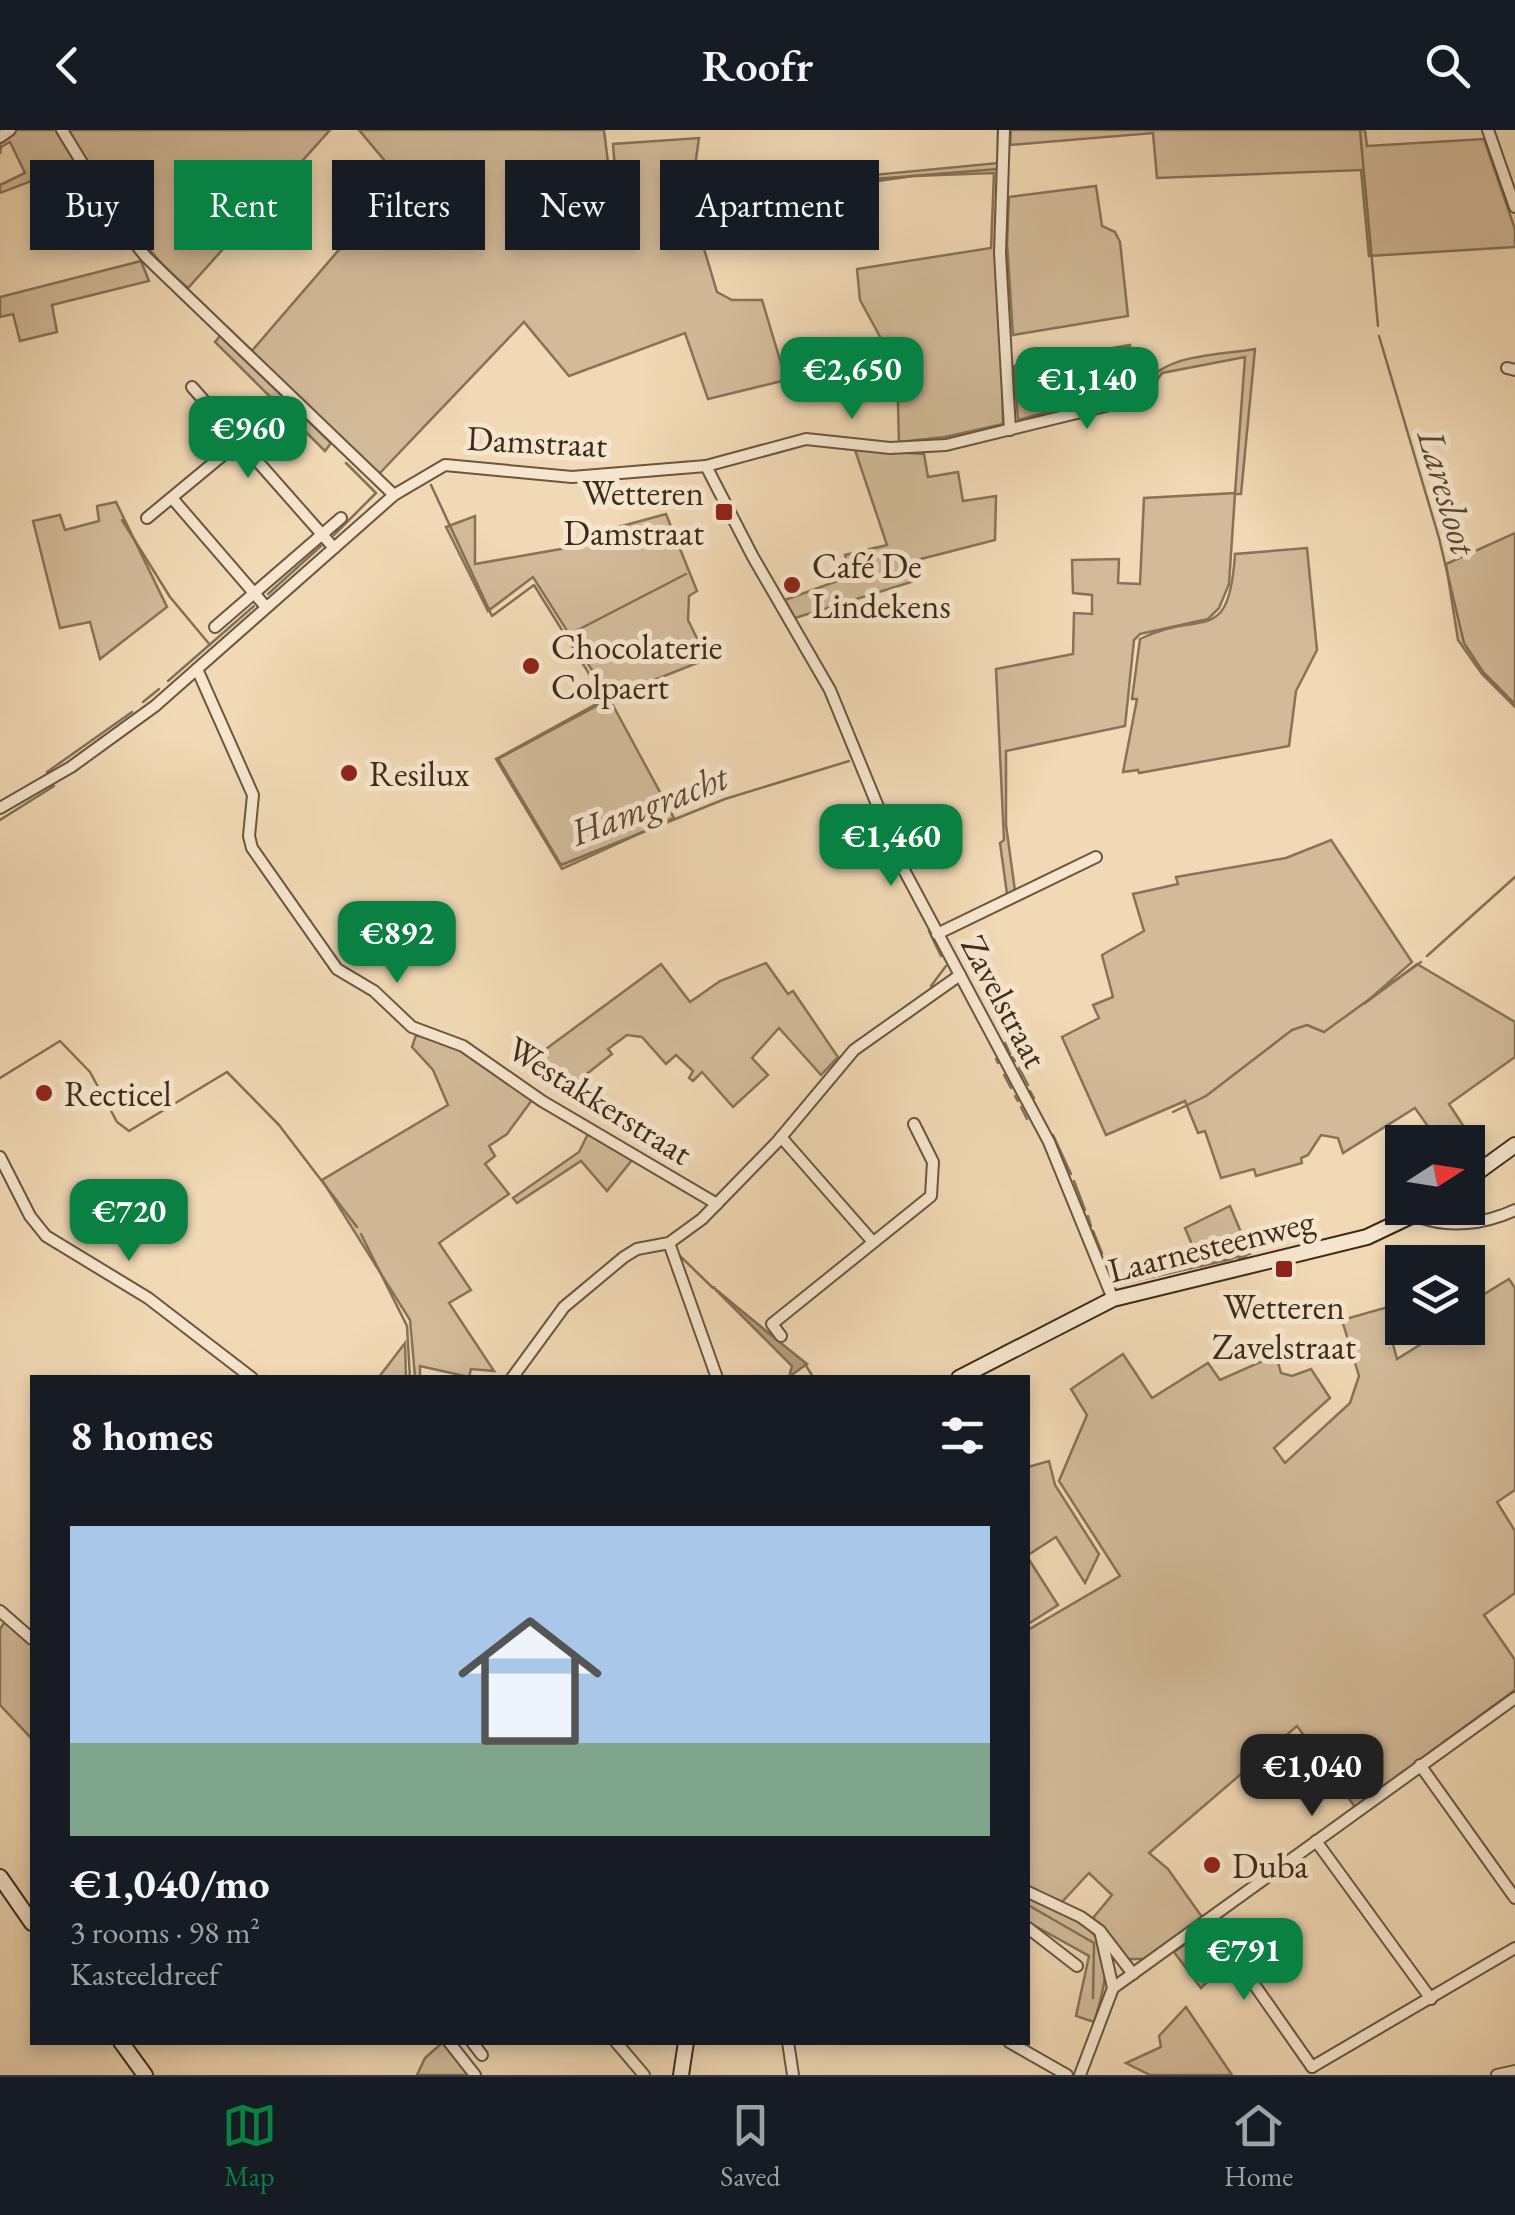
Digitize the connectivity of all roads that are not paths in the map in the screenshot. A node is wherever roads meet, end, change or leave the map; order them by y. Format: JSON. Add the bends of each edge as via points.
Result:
{"nodes":[{"id":1,"x":10,"y":130,"type":"edge"},
{"id":2,"x":62,"y":130,"type":"edge"},
{"id":3,"x":1004,"y":130,"type":"edge"},
{"id":4,"x":1488,"y":130,"type":"edge"},
{"id":5,"x":0,"y":136,"type":"edge"},
{"id":6,"x":1515,"y":207,"type":"edge"},
{"id":7,"x":192,"y":387,"type":"dead end"},
{"id":8,"x":1139,"y":389,"type":"dead end"},
{"id":9,"x":1010,"y":430,"type":"junction"},
{"id":10,"x":240,"y":441,"type":"junction"},
{"id":11,"x":706,"y":466,"type":"junction"},
{"id":12,"x":394,"y":494,"type":"junction"},
{"id":13,"x":172,"y":498,"type":"junction"},
{"id":14,"x":147,"y":518,"type":"dead end"},
{"id":15,"x":341,"y":518,"type":"dead end"},
{"id":16,"x":322,"y":534,"type":"junction"},
{"id":17,"x":334,"y":548,"type":"junction"},
{"id":18,"x":254,"y":594,"type":"junction"},
{"id":19,"x":266,"y":607,"type":"junction"},
{"id":20,"x":215,"y":627,"type":"dead end"},
{"id":21,"x":197,"y":669,"type":"junction"},
{"id":22,"x":0,"y":808,"type":"edge"},
{"id":23,"x":1096,"y":857,"type":"dead end"},
{"id":24,"x":937,"y":934,"type":"junction"},
{"id":25,"x":960,"y":975,"type":"junction"},
{"id":26,"x":914,"y":1124,"type":"dead end"},
{"id":27,"x":781,"y":1137,"type":"junction"},
{"id":28,"x":1515,"y":1145,"type":"edge"},
{"id":29,"x":0,"y":1157,"type":"edge"},
{"id":30,"x":1485,"y":1167,"type":"edge"},
{"id":31,"x":717,"y":1204,"type":"junction"},
{"id":32,"x":1515,"y":1210,"type":"edge"},
{"id":33,"x":1485,"y":1222,"type":"edge"},
{"id":34,"x":1394,"y":1225,"type":"edge"},
{"id":35,"x":873,"y":1242,"type":"junction"},
{"id":36,"x":669,"y":1243,"type":"junction"},
{"id":37,"x":1112,"y":1299,"type":"junction"},
{"id":38,"x":782,"y":1336,"type":"dead end"},
{"id":39,"x":248,"y":1375,"type":"edge"},
{"id":40,"x":514,"y":1375,"type":"edge"},
{"id":41,"x":717,"y":1375,"type":"edge"},
{"id":42,"x":965,"y":1375,"type":"edge"},
{"id":43,"x":0,"y":1611,"type":"edge"},
{"id":44,"x":30,"y":1637,"type":"edge"},
{"id":45,"x":1514,"y":1700,"type":"edge"},
{"id":46,"x":1420,"y":1765,"type":"junction"},
{"id":47,"x":1316,"y":1841,"type":"junction"},
{"id":48,"x":0,"y":1877,"type":"edge"},
{"id":49,"x":1030,"y":1893,"type":"edge"},
{"id":50,"x":1515,"y":1898,"type":"edge"},
{"id":51,"x":30,"y":1920,"type":"edge"},
{"id":52,"x":1209,"y":1920,"type":"junction"},
{"id":53,"x":1030,"y":1930,"type":"edge"},
{"id":54,"x":1100,"y":1931,"type":"junction"},
{"id":55,"x":1515,"y":1948,"type":"edge"},
{"id":56,"x":1077,"y":1966,"type":"dead end"},
{"id":57,"x":1132,"y":1974,"type":"junction"},
{"id":58,"x":1113,"y":1988,"type":"junction"},
{"id":59,"x":1431,"y":1999,"type":"junction"},
{"id":60,"x":123,"y":2045,"type":"edge"},
{"id":61,"x":450,"y":2045,"type":"edge"},
{"id":62,"x":462,"y":2045,"type":"edge"},
{"id":63,"x":474,"y":2045,"type":"edge"},
{"id":64,"x":619,"y":2045,"type":"edge"},
{"id":65,"x":686,"y":2045,"type":"edge"},
{"id":66,"x":788,"y":2045,"type":"edge"},
{"id":67,"x":1014,"y":2045,"type":"edge"},
{"id":68,"x":482,"y":2055,"type":"dead end"},
{"id":69,"x":464,"y":2062,"type":"junction"},
{"id":70,"x":1311,"y":2071,"type":"edge"},
{"id":71,"x":1515,"y":2071,"type":"edge"},
{"id":72,"x":145,"y":2075,"type":"edge"},
{"id":73,"x":475,"y":2075,"type":"edge"},
{"id":74,"x":644,"y":2075,"type":"edge"},
{"id":75,"x":681,"y":2075,"type":"edge"},
{"id":76,"x":793,"y":2075,"type":"edge"},
{"id":77,"x":1067,"y":2075,"type":"edge"},
{"id":78,"x":1080,"y":2075,"type":"edge"},
{"id":79,"x":1497,"y":2075,"type":"edge"}],
"edges":[{"from":1,"to":5,"type":"street"},
{"from":2,"to":12,"type":"street","via":[[146,257]]},
{"from":3,"to":9,"type":"street","via":[[1000,253]]},
{"from":4,"to":6,"type":"street"},
{"from":7,"to":10,"type":"street"},
{"from":8,"to":9,"type":"street","name":"Damstraat","via":[[1122,402]]},
{"from":9,"to":11,"type":"street","name":"Damstraat","via":[[918,448],[794,440]]},
{"from":10,"to":13,"type":"street"},
{"from":10,"to":16,"type":"street"},
{"from":11,"to":12,"type":"street","name":"Damstraat","via":[[553,477],[445,464]]},
{"from":11,"to":24,"type":"street","name":"Zavelstraat","via":[[830,690]]},
{"from":12,"to":17,"type":"street","name":"Damstraat"},
{"from":13,"to":14,"type":"street"},
{"from":13,"to":18,"type":"street"},
{"from":15,"to":16,"type":"street"},
{"from":16,"to":17,"type":"street"},
{"from":16,"to":18,"type":"street"},
{"from":17,"to":19,"type":"street","name":"Damstraat"},
{"from":18,"to":19,"type":"street"},
{"from":18,"to":20,"type":"street"},
{"from":19,"to":21,"type":"street","name":"Damstraat"},
{"from":21,"to":22,"type":"street","name":"Damstraat","via":[[118,734]]},
{"from":21,"to":31,"type":"street","name":"Westakkerstraat","via":[[253,795],[252,848],[337,970],[374,991],[412,1027],[463,1046],[542,1102]]},
{"from":23,"to":24,"type":"street"},
{"from":24,"to":25,"type":"street","name":"Zavelstraat"},
{"from":25,"to":27,"type":"street","via":[[854,1050]]},
{"from":25,"to":37,"type":"street","name":"Zavelstraat","via":[[1049,1142]]},
{"from":26,"to":35,"type":"street","via":[[934,1162],[931,1196]]},
{"from":27,"to":31,"type":"street"},
{"from":27,"to":35,"type":"street"},
{"from":28,"to":30,"type":"street"},
{"from":29,"to":39,"type":"street","via":[[46,1236],[148,1298]]},
{"from":31,"to":36,"type":"street"},
{"from":32,"to":33,"type":"street"},
{"from":34,"to":37,"type":"street","name":"Laarnesteenweg"},
{"from":35,"to":38,"type":"street","via":[[772,1324]]},
{"from":36,"to":40,"type":"street","via":[[624,1257],[564,1308]]},
{"from":36,"to":41,"type":"street"},
{"from":37,"to":42,"type":"street","name":"Laarnesteenweg"},
{"from":43,"to":44,"type":"street"},
{"from":45,"to":46,"type":"street"},
{"from":46,"to":47,"type":"street"},
{"from":46,"to":50,"type":"street"},
{"from":47,"to":52,"type":"street"},
{"from":47,"to":59,"type":"street"},
{"from":48,"to":51,"type":"street"},
{"from":49,"to":54,"type":"street"},
{"from":52,"to":57,"type":"street"},
{"from":52,"to":70,"type":"street"},
{"from":53,"to":56,"type":"street"},
{"from":54,"to":57,"type":"street"},
{"from":54,"to":58,"type":"street"},
{"from":55,"to":59,"type":"street"},
{"from":57,"to":58,"type":"street"},
{"from":58,"to":78,"type":"street"},
{"from":59,"to":70,"type":"street"},
{"from":60,"to":72,"type":"street"},
{"from":61,"to":69,"type":"street"},
{"from":62,"to":69,"type":"street"},
{"from":63,"to":68,"type":"street"},
{"from":64,"to":74,"type":"street"},
{"from":65,"to":75,"type":"street"},
{"from":66,"to":76,"type":"street"},
{"from":67,"to":77,"type":"street"},
{"from":69,"to":73,"type":"street"},
{"from":71,"to":79,"type":"street"}]}
